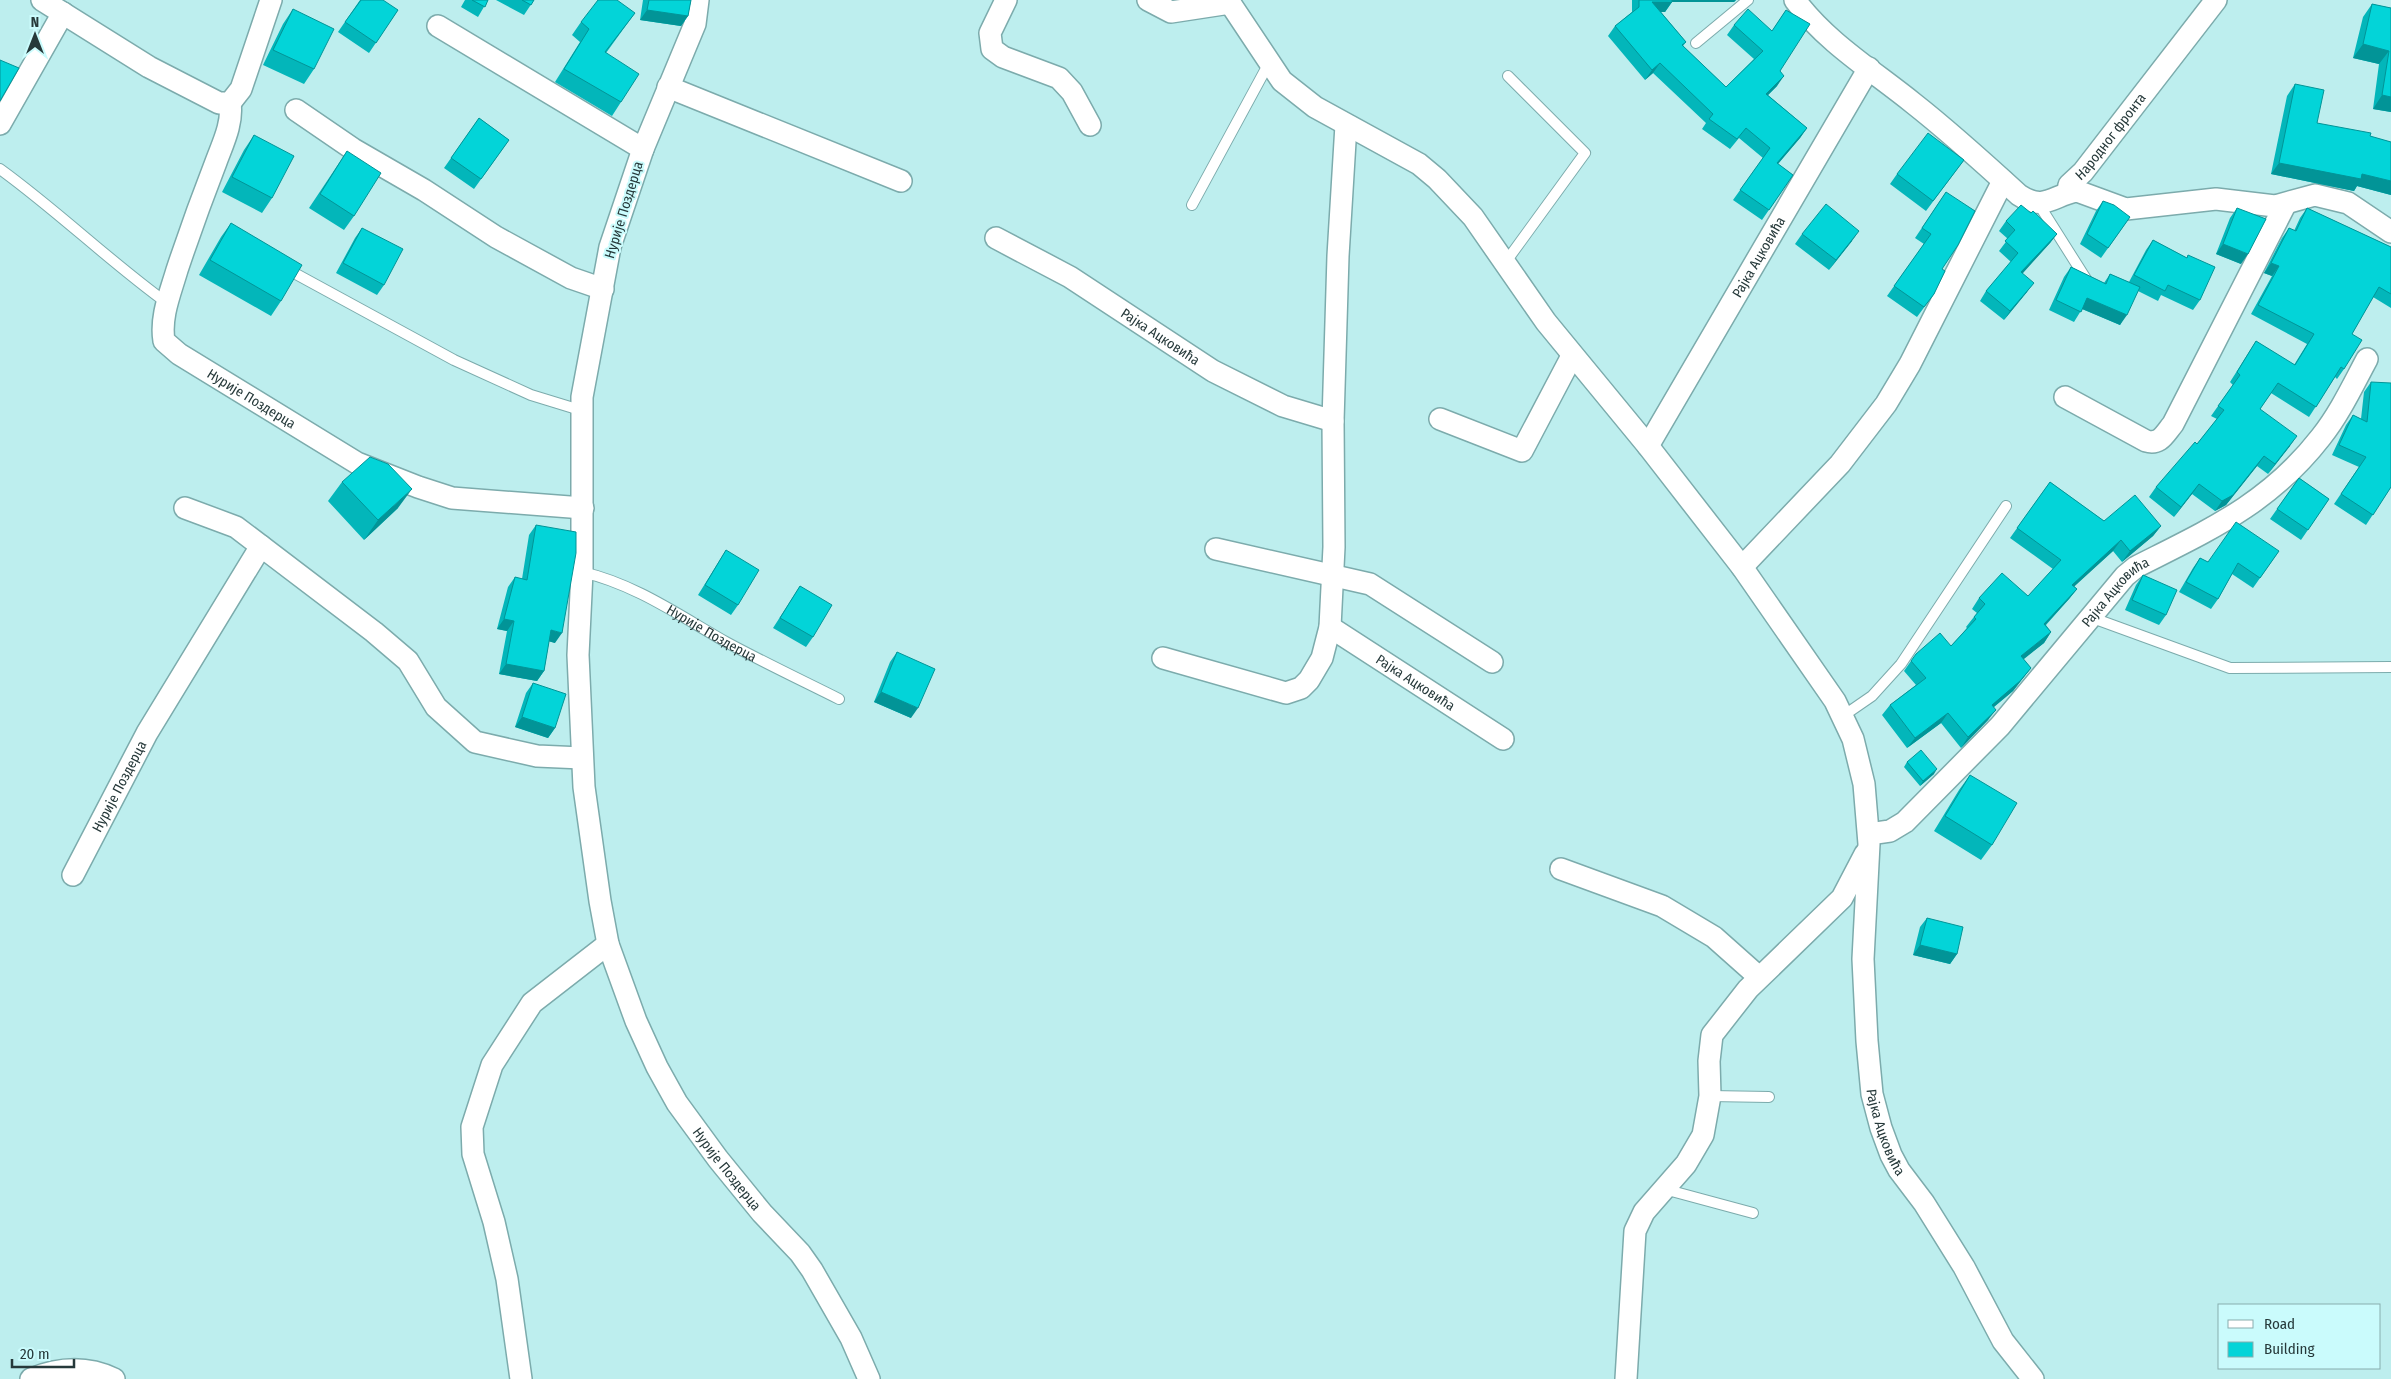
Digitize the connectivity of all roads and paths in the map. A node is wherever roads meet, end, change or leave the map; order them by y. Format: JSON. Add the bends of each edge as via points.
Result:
{"nodes":[{"id":1,"x":42,"y":0,"type":"edge"},
{"id":2,"x":271,"y":0,"type":"edge"},
{"id":3,"x":698,"y":0,"type":"edge"},
{"id":4,"x":1006,"y":0,"type":"edge"},
{"id":5,"x":1148,"y":0,"type":"edge"},
{"id":6,"x":1748,"y":0,"type":"edge"},
{"id":7,"x":1795,"y":0,"type":"edge"},
{"id":8,"x":2216,"y":0,"type":"edge"},
{"id":9,"x":1229,"y":1,"type":"edge"},
{"id":10,"x":63,"y":13,"type":"junction"},
{"id":11,"x":438,"y":26,"type":"dead end"},
{"id":12,"x":1696,"y":43,"type":"dead end"},
{"id":13,"x":1269,"y":64,"type":"junction"},
{"id":14,"x":1869,"y":68,"type":"junction"},
{"id":15,"x":1508,"y":76,"type":"dead end"},
{"id":16,"x":668,"y":87,"type":"junction"},
{"id":17,"x":230,"y":103,"type":"junction"},
{"id":18,"x":296,"y":110,"type":"dead end"},
{"id":19,"x":0,"y":124,"type":"edge"},
{"id":20,"x":1090,"y":125,"type":"dead end"},
{"id":21,"x":1346,"y":125,"type":"junction"},
{"id":22,"x":643,"y":149,"type":"junction"},
{"id":23,"x":0,"y":169,"type":"edge"},
{"id":24,"x":2004,"y":181,"type":"junction"},
{"id":25,"x":901,"y":182,"type":"dead end"},
{"id":26,"x":2068,"y":192,"type":"junction"},
{"id":27,"x":2038,"y":203,"type":"junction"},
{"id":28,"x":1192,"y":205,"type":"dead end"},
{"id":29,"x":2285,"y":205,"type":"junction"},
{"id":30,"x":2391,"y":232,"type":"edge"},
{"id":31,"x":996,"y":238,"type":"dead end"},
{"id":32,"x":1506,"y":263,"type":"junction"},
{"id":33,"x":296,"y":274,"type":"edge"},
{"id":34,"x":2086,"y":280,"type":"edge"},
{"id":35,"x":603,"y":289,"type":"junction"},
{"id":36,"x":167,"y":303,"type":"junction"},
{"id":37,"x":1572,"y":356,"type":"junction"},
{"id":38,"x":2367,"y":359,"type":"dead end"},
{"id":39,"x":2065,"y":398,"type":"dead end"},
{"id":40,"x":580,"y":410,"type":"junction"},
{"id":41,"x":1440,"y":419,"type":"dead end"},
{"id":42,"x":1333,"y":421,"type":"junction"},
{"id":43,"x":1648,"y":446,"type":"junction"},
{"id":44,"x":2006,"y":506,"type":"dead end"},
{"id":45,"x":185,"y":508,"type":"dead end"},
{"id":46,"x":583,"y":508,"type":"junction"},
{"id":47,"x":261,"y":546,"type":"junction"},
{"id":48,"x":1216,"y":549,"type":"dead end"},
{"id":49,"x":1742,"y":567,"type":"junction"},
{"id":50,"x":582,"y":572,"type":"junction"},
{"id":51,"x":1332,"y":574,"type":"junction"},
{"id":52,"x":2089,"y":616,"type":"junction"},
{"id":53,"x":1330,"y":627,"type":"junction"},
{"id":54,"x":1163,"y":658,"type":"dead end"},
{"id":55,"x":1492,"y":662,"type":"dead end"},
{"id":56,"x":2391,"y":667,"type":"edge"},
{"id":57,"x":839,"y":699,"type":"dead end"},
{"id":58,"x":1843,"y":716,"type":"junction"},
{"id":59,"x":1503,"y":740,"type":"dead end"},
{"id":60,"x":582,"y":758,"type":"junction"},
{"id":61,"x":1869,"y":839,"type":"junction"},
{"id":62,"x":1561,"y":869,"type":"dead end"},
{"id":63,"x":73,"y":875,"type":"dead end"},
{"id":64,"x":608,"y":944,"type":"junction"},
{"id":65,"x":1759,"y":977,"type":"junction"},
{"id":66,"x":1710,"y":1096,"type":"junction"},
{"id":67,"x":1769,"y":1097,"type":"dead end"},
{"id":68,"x":1664,"y":1189,"type":"junction"},
{"id":69,"x":1753,"y":1213,"type":"dead end"},
{"id":70,"x":31,"y":1379,"type":"edge"},
{"id":71,"x":114,"y":1379,"type":"edge"},
{"id":72,"x":521,"y":1379,"type":"edge"},
{"id":73,"x":869,"y":1379,"type":"edge"},
{"id":74,"x":1626,"y":1379,"type":"edge"},
{"id":75,"x":2033,"y":1379,"type":"edge"}],
"edges":[{"from":1,"to":10,"type":"street"},
{"from":2,"to":17,"type":"street","name":"Нурије Поздерца","via":[[241,89]]},
{"from":3,"to":16,"type":"street","name":"Нурије Поздерца","via":[[695,24]]},
{"from":4,"to":20,"type":"street","via":[[990,33],[992,49],[1003,57],[1059,78],[1072,92]]},
{"from":5,"to":9,"type":"street","name":"Рајка Ацковића","via":[[1171,12]]},
{"from":6,"to":12,"type":"lane"},
{"from":7,"to":14,"type":"street","via":[[1826,34]]},
{"from":8,"to":26,"type":"street","name":"Народног фронта","via":[[2083,172],[2069,185]]},
{"from":9,"to":13,"type":"street","name":"Рајка Ацковића"},
{"from":10,"to":17,"type":"street","via":[[181,85],[219,103]]},
{"from":10,"to":19,"type":"street"},
{"from":11,"to":22,"type":"street","name":"Нурије Поздерца"},
{"from":13,"to":21,"type":"street","name":"Рајка Ацковића","via":[[1298,94]]},
{"from":13,"to":28,"type":"lane"},
{"from":14,"to":24,"type":"street"},
{"from":14,"to":43,"type":"street","name":"Рајка Ацковића"},
{"from":15,"to":32,"type":"lane","via":[[1586,154]]},
{"from":16,"to":22,"type":"street","name":"Нурије Поздерца"},
{"from":16,"to":25,"type":"street"},
{"from":17,"to":36,"type":"street","name":"Нурије Поздерца","via":[[232,114],[226,134],[188,235]]},
{"from":18,"to":35,"type":"street","via":[[496,237],[571,278]]},
{"from":21,"to":32,"type":"street","name":"Рајка Ацковића","via":[[1418,164],[1437,179],[1473,217]]},
{"from":21,"to":42,"type":"street"},
{"from":22,"to":35,"type":"street","name":"Нурије Поздерца","via":[[610,247]]},
{"from":23,"to":36,"type":"lane"},
{"from":24,"to":27,"type":"street","via":[[2019,196]]},
{"from":24,"to":49,"type":"street","via":[[1910,364],[1886,404],[1840,464]]},
{"from":26,"to":27,"type":"street","via":[[2054,200]]},
{"from":26,"to":29,"type":"street","name":"Народног фронта","via":[[2084,193],[2126,209],[2216,199]]},
{"from":27,"to":34,"type":"lane"},
{"from":29,"to":30,"type":"street","name":"Народног фронта","via":[[2314,195],[2348,203]]},
{"from":29,"to":39,"type":"street","via":[[2173,424],[2160,440],[2154,443],[2146,441]]},
{"from":31,"to":42,"type":"street","name":"Рајка Ацковића","via":[[1070,277],[1213,371],[1283,406]]},
{"from":32,"to":37,"type":"street","name":"Рајка Ацковића"},
{"from":33,"to":40,"type":"lane","via":[[454,360],[531,395]]},
{"from":35,"to":40,"type":"street","name":"Нурије Поздерца"},
{"from":36,"to":46,"type":"street","name":"Нурије Поздерца","via":[[162,331],[164,342],[357,463],[452,498]]},
{"from":37,"to":41,"type":"street","via":[[1522,451]]},
{"from":37,"to":43,"type":"street","name":"Рајка Ацковића"},
{"from":38,"to":52,"type":"street","name":"Рајка Ацковића","via":[[2326,429],[2282,481],[2219,525],[2136,567]]},
{"from":40,"to":46,"type":"street","name":"Нурије Поздерца"},
{"from":42,"to":51,"type":"street"},
{"from":43,"to":49,"type":"street","name":"Рајка Ацковића"},
{"from":44,"to":58,"type":"lane","via":[[1901,664],[1872,696]]},
{"from":45,"to":47,"type":"street","via":[[236,527]]},
{"from":46,"to":50,"type":"street","name":"Нурије Поздерца"},
{"from":47,"to":60,"type":"street","via":[[408,661],[436,707],[475,742],[537,756]]},
{"from":47,"to":63,"type":"street","name":"Нурије Поздерца","via":[[147,733]]},
{"from":48,"to":51,"type":"street"},
{"from":49,"to":58,"type":"street","name":"Рајка Ацковића","via":[[1821,679]]},
{"from":50,"to":57,"type":"lane","name":"Нурије Поздерца","via":[[638,591],[728,643]]},
{"from":50,"to":60,"type":"street","name":"Нурије Поздерца","via":[[578,655]]},
{"from":51,"to":53,"type":"street"},
{"from":51,"to":55,"type":"street","via":[[1370,584]]},
{"from":52,"to":56,"type":"lane","via":[[2230,668]]},
{"from":52,"to":61,"type":"street","name":"Рајка Ацковића","via":[[2000,726],[1905,822]]},
{"from":53,"to":54,"type":"street","via":[[1318,667],[1309,680],[1292,693]]},
{"from":53,"to":59,"type":"street","name":"Рајка Ацковића"},
{"from":58,"to":61,"type":"street","name":"Рајка Ацковића","via":[[1862,771]]},
{"from":60,"to":64,"type":"street","name":"Нурије Поздерца"},
{"from":61,"to":65,"type":"street","via":[[1842,898]]},
{"from":61,"to":75,"type":"street","name":"Рајка Ацковића","via":[[1863,959],[1872,1094],[1881,1128],[1899,1170],[1960,1259],[2003,1341]]},
{"from":62,"to":65,"type":"street","via":[[1662,906],[1714,937]]},
{"from":64,"to":72,"type":"street","via":[[532,1004],[492,1065],[472,1127],[473,1154],[507,1279]]},
{"from":64,"to":73,"type":"street","name":"Нурије Поздерца","via":[[647,1046],[678,1103],[736,1182],[812,1270],[851,1338]]},
{"from":65,"to":66,"type":"street","via":[[1712,1035]]},
{"from":66,"to":67,"type":"lane"},
{"from":66,"to":68,"type":"street","via":[[1703,1135],[1686,1164]]},
{"from":68,"to":69,"type":"lane"},
{"from":68,"to":74,"type":"street","via":[[1644,1212],[1635,1231]]},
{"from":70,"to":71,"type":"street","via":[[72,1370],[94,1372]]}]}
